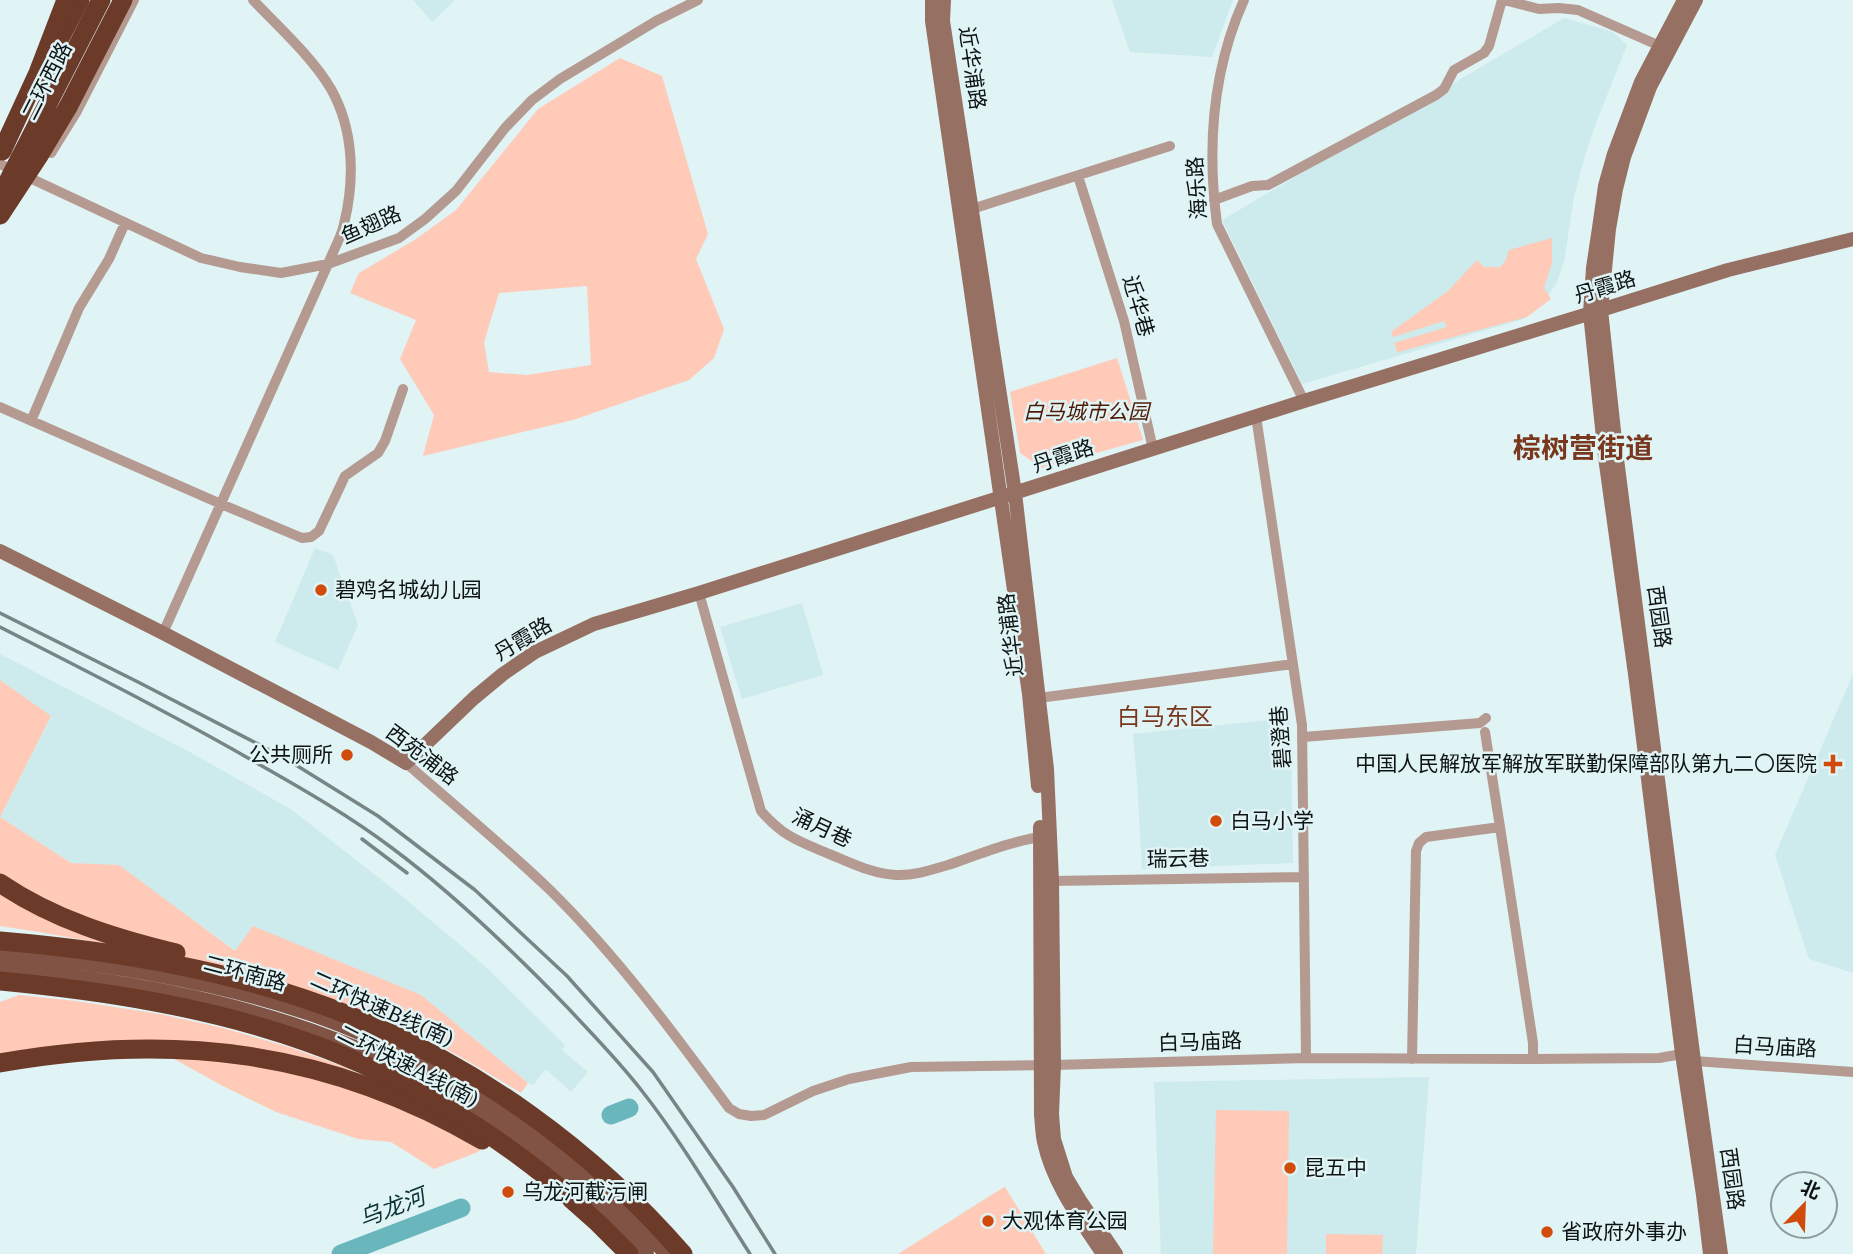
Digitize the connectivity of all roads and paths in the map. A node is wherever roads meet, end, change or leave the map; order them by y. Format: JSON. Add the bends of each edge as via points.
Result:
{"nodes":[{"id":1,"x":67,"y":0,"type":"edge"},
{"id":2,"x":80,"y":0,"type":"edge"},
{"id":3,"x":101,"y":0,"type":"edge"},
{"id":4,"x":112,"y":0,"type":"edge"},
{"id":5,"x":123,"y":0,"type":"edge"},
{"id":6,"x":134,"y":0,"type":"edge"},
{"id":7,"x":253,"y":0,"type":"edge"},
{"id":8,"x":698,"y":0,"type":"edge"},
{"id":9,"x":932,"y":0,"type":"edge"},
{"id":10,"x":944,"y":0,"type":"edge"},
{"id":11,"x":1244,"y":0,"type":"edge"},
{"id":12,"x":1503,"y":0,"type":"edge"},
{"id":13,"x":1684,"y":0,"type":"edge"},
{"id":14,"x":1696,"y":0,"type":"edge"},
{"id":15,"x":1571,"y":4,"type":"edge"},
{"id":16,"x":1660,"y":46,"type":"junction"},
{"id":17,"x":1170,"y":146,"type":"dead end"},
{"id":18,"x":1,"y":151,"type":"edge"},
{"id":19,"x":1078,"y":176,"type":"junction"},
{"id":20,"x":28,"y":177,"type":"junction"},
{"id":21,"x":0,"y":197,"type":"edge"},
{"id":22,"x":1214,"y":200,"type":"junction"},
{"id":23,"x":972,"y":209,"type":"junction"},
{"id":24,"x":0,"y":216,"type":"edge"},
{"id":25,"x":0,"y":223,"type":"edge"},
{"id":26,"x":125,"y":223,"type":"junction"},
{"id":27,"x":1853,"y":239,"type":"edge"},
{"id":28,"x":328,"y":264,"type":"junction"},
{"id":29,"x":1595,"y":312,"type":"junction"},
{"id":30,"x":403,"y":389,"type":"dead end"},
{"id":31,"x":1304,"y":401,"type":"junction"},
{"id":32,"x":0,"y":407,"type":"edge"},
{"id":33,"x":1256,"y":416,"type":"junction"},
{"id":34,"x":32,"y":421,"type":"junction"},
{"id":35,"x":1153,"y":449,"type":"junction"},
{"id":36,"x":1008,"y":495,"type":"junction"},
{"id":37,"x":220,"y":504,"type":"junction"},
{"id":38,"x":0,"y":551,"type":"edge"},
{"id":39,"x":699,"y":593,"type":"junction"},
{"id":40,"x":163,"y":633,"type":"junction"},
{"id":41,"x":1293,"y":664,"type":"junction"},
{"id":42,"x":1039,"y":698,"type":"junction"},
{"id":43,"x":1486,"y":718,"type":"dead end"},
{"id":44,"x":1485,"y":732,"type":"dead end"},
{"id":45,"x":1303,"y":737,"type":"junction"},
{"id":46,"x":406,"y":763,"type":"junction"},
{"id":47,"x":1500,"y":827,"type":"junction"},
{"id":48,"x":1045,"y":836,"type":"junction"},
{"id":49,"x":1304,"y":877,"type":"junction"},
{"id":50,"x":1052,"y":881,"type":"junction"},
{"id":51,"x":0,"y":883,"type":"edge"},
{"id":52,"x":0,"y":941,"type":"edge"},
{"id":53,"x":0,"y":952,"type":"edge"},
{"id":54,"x":0,"y":969,"type":"edge"},
{"id":55,"x":73,"y":977,"type":"junction"},
{"id":56,"x":0,"y":982,"type":"edge"},
{"id":57,"x":351,"y":1016,"type":"junction"},
{"id":58,"x":1306,"y":1058,"type":"junction"},
{"id":59,"x":1688,"y":1058,"type":"junction"},
{"id":60,"x":1412,"y":1059,"type":"junction"},
{"id":61,"x":1533,"y":1059,"type":"junction"},
{"id":62,"x":0,"y":1063,"type":"edge"},
{"id":63,"x":1048,"y":1065,"type":"junction"},
{"id":64,"x":1853,"y":1072,"type":"edge"},
{"id":65,"x":729,"y":1108,"type":"joint"},
{"id":66,"x":584,"y":1209,"type":"junction"},
{"id":67,"x":629,"y":1254,"type":"edge"},
{"id":68,"x":646,"y":1254,"type":"edge"},
{"id":69,"x":667,"y":1254,"type":"edge"},
{"id":70,"x":683,"y":1254,"type":"edge"},
{"id":71,"x":1103,"y":1254,"type":"edge"},
{"id":72,"x":1116,"y":1254,"type":"edge"},
{"id":73,"x":1710,"y":1254,"type":"edge"},
{"id":74,"x":1721,"y":1254,"type":"edge"}],
"edges":[{"from":1,"to":18,"type":"highway","bridge":true},
{"from":2,"to":18,"type":"highway","bridge":true},
{"from":3,"to":21,"type":"highway","bridge":true},
{"from":4,"to":20,"type":"main road","name":"二环西路"},
{"from":5,"to":24,"type":"highway","bridge":true,"via":[[63,117]]},
{"from":6,"to":20,"type":"street","via":[[72,119]]},
{"from":7,"to":28,"type":"street","via":[[330,88],[347,132],[351,184],[344,226]]},
{"from":8,"to":28,"type":"street","name":"鱼翅路","via":[[596,57],[532,100],[456,191],[399,238]]},
{"from":9,"to":36,"type":"street","name":"近华浦路"},
{"from":10,"to":23,"type":"street","name":"近华浦路","via":[[943,21]]},
{"from":11,"to":22,"type":"street","name":"海乐路","via":[[1224,52],[1216,91]]},
{"from":12,"to":15,"type":"street","via":[[1539,9]]},
{"from":12,"to":22,"type":"street","via":[[1489,46],[1454,70],[1436,95],[1268,185]]},
{"from":13,"to":16,"type":"street","name":"西园路"},
{"from":14,"to":29,"type":"street","name":"西园路","via":[[1650,87],[1624,157]]},
{"from":15,"to":16,"type":"street"},
{"from":16,"to":29,"type":"street","name":"西园路","via":[[1626,119],[1605,186],[1593,268]]},
{"from":17,"to":19,"type":"street"},
{"from":18,"to":20,"type":"street","name":"鱼翅路"},
{"from":19,"to":23,"type":"street"},
{"from":19,"to":35,"type":"street","name":"近华巷","via":[[1124,321]]},
{"from":20,"to":24,"type":"main road","name":"二环西路"},
{"from":20,"to":25,"type":"street"},
{"from":20,"to":26,"type":"street","name":"鱼翅路"},
{"from":22,"to":31,"type":"street","name":"海乐路","via":[[1217,224]]},
{"from":23,"to":36,"type":"street","name":"近华浦路"},
{"from":26,"to":28,"type":"street","name":"鱼翅路","via":[[201,258],[240,267],[281,273]]},
{"from":26,"to":34,"type":"street","via":[[79,308]]},
{"from":27,"to":29,"type":"street","name":"丹霞路","via":[[1728,270]]},
{"from":28,"to":37,"type":"street"},
{"from":29,"to":31,"type":"street","name":"丹霞路"},
{"from":29,"to":59,"type":"street","name":"西园路","via":[[1617,459]]},
{"from":30,"to":37,"type":"street","via":[[378,453],[345,477],[319,530],[311,537],[302,538]]},
{"from":31,"to":33,"type":"street","name":"丹霞路"},
{"from":32,"to":34,"type":"street"},
{"from":33,"to":35,"type":"street","name":"丹霞路"},
{"from":33,"to":41,"type":"street","name":"碧澄巷"},
{"from":34,"to":37,"type":"street"},
{"from":35,"to":36,"type":"street","name":"丹霞路"},
{"from":36,"to":39,"type":"street","name":"丹霞路"},
{"from":36,"to":42,"type":"street","name":"近华浦路"},
{"from":36,"to":48,"type":"street","name":"近华浦路"},
{"from":37,"to":40,"type":"street"},
{"from":38,"to":40,"type":"street","name":"西苑浦路"},
{"from":39,"to":46,"type":"street","name":"丹霞路","via":[[594,624],[535,652],[474,698]]},
{"from":39,"to":48,"type":"street","name":"涌月巷","via":[[761,811],[775,827],[876,872],[893,875],[927,872]]},
{"from":40,"to":46,"type":"street","name":"西苑浦路"},
{"from":41,"to":42,"type":"street"},
{"from":41,"to":45,"type":"street","name":"碧澄巷"},
{"from":42,"to":48,"type":"street","name":"近华浦路","via":[[1047,769]]},
{"from":43,"to":45,"type":"street","via":[[1480,723]]},
{"from":44,"to":47,"type":"street"},
{"from":45,"to":49,"type":"street","name":"碧澄巷"},
{"from":46,"to":65,"type":"street","name":"西苑浦路","via":[[505,849],[619,965]]},
{"from":47,"to":60,"type":"street","via":[[1426,837],[1419,843]]},
{"from":47,"to":61,"type":"street"},
{"from":48,"to":50,"type":"street","name":"近华浦路"},
{"from":48,"to":63,"type":"street","name":"近华浦路"},
{"from":49,"to":50,"type":"street","name":"瑞云巷"},
{"from":49,"to":58,"type":"street","name":"碧澄巷"},
{"from":50,"to":63,"type":"street","name":"近华浦路"},
{"from":51,"to":57,"type":"highway","via":[[82,925],[248,973]]},
{"from":52,"to":57,"type":"highway","name":"二环快速B线(南)","via":[[187,968],[273,989]]},
{"from":53,"to":69,"type":"main road","name":"二环南路","via":[[135,970],[232,990],[374,1039],[450,1077],[534,1132],[603,1189]]},
{"from":54,"to":55,"type":"main road"},
{"from":55,"to":56,"type":"main road"},
{"from":55,"to":68,"type":"main road","name":"二环南路","via":[[256,1013],[384,1061],[525,1145],[592,1200]]},
{"from":56,"to":66,"type":"highway","name":"二环快速A线(南)","bridge":true,"via":[[94,992],[197,1011],[336,1053],[468,1121],[536,1168]]},
{"from":57,"to":70,"type":"highway","name":"二环快速B线(南)","via":[[456,1067],[542,1122],[619,1187]]},
{"from":58,"to":60,"type":"street","name":"白马庙路"},
{"from":58,"to":63,"type":"street","name":"白马庙路"},
{"from":59,"to":61,"type":"street","name":"白马庙路"},
{"from":59,"to":64,"type":"street","name":"白马庙路"},
{"from":59,"to":73,"type":"street","name":"西园路"},
{"from":59,"to":74,"type":"street","name":"西园路"},
{"from":60,"to":61,"type":"street","name":"白马庙路"},
{"from":62,"to":66,"type":"highway","bridge":true,"via":[[77,1052],[158,1048],[237,1054],[313,1068],[374,1088],[453,1124],[518,1162]]},
{"from":63,"to":65,"type":"street","name":"白马庙路","via":[[911,1067],[849,1079],[764,1115],[739,1114]]},
{"from":63,"to":71,"type":"street","name":"近华浦路","via":[[1042,1128],[1049,1161],[1072,1208]]},
{"from":63,"to":72,"type":"street","name":"近华浦路","via":[[1059,1158],[1066,1177]]},
{"from":66,"to":67,"type":"highway","name":"二环快速A线(南)"}]}
